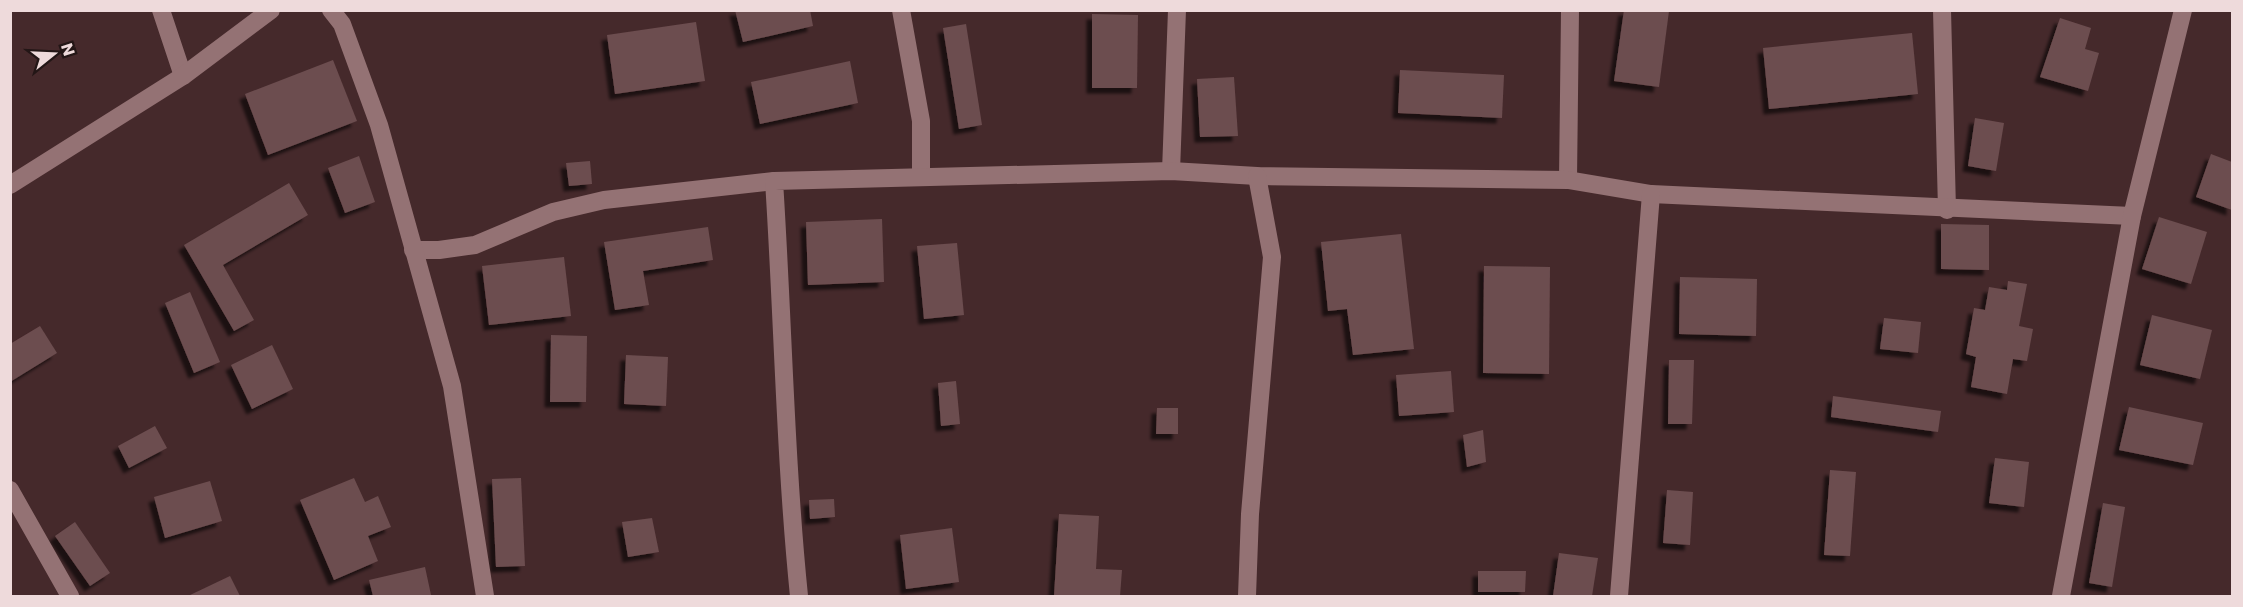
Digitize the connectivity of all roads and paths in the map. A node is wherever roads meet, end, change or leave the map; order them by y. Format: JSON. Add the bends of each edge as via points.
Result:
{"nodes":[{"id":1,"x":161,"y":10,"type":"edge"},
{"id":2,"x":271,"y":10,"type":"edge"},
{"id":3,"x":331,"y":10,"type":"edge"},
{"id":4,"x":901,"y":10,"type":"edge"},
{"id":5,"x":1177,"y":10,"type":"edge"},
{"id":6,"x":1570,"y":10,"type":"edge"},
{"id":7,"x":1942,"y":10,"type":"edge"},
{"id":8,"x":2183,"y":10,"type":"edge"},
{"id":9,"x":183,"y":76,"type":"junction"},
{"id":10,"x":1171,"y":171,"type":"junction"},
{"id":11,"x":1257,"y":176,"type":"junction"},
{"id":12,"x":921,"y":177,"type":"junction"},
{"id":13,"x":1568,"y":180,"type":"junction"},
{"id":14,"x":774,"y":181,"type":"junction"},
{"id":15,"x":10,"y":185,"type":"edge"},
{"id":16,"x":1651,"y":194,"type":"junction"},
{"id":17,"x":1947,"y":210,"type":"junction"},
{"id":18,"x":2132,"y":216,"type":"junction"},
{"id":19,"x":413,"y":250,"type":"junction"},
{"id":20,"x":10,"y":490,"type":"edge"},
{"id":21,"x":70,"y":597,"type":"edge"},
{"id":22,"x":484,"y":597,"type":"edge"},
{"id":23,"x":799,"y":597,"type":"edge"},
{"id":24,"x":1247,"y":597,"type":"edge"},
{"id":25,"x":1619,"y":597,"type":"edge"},
{"id":26,"x":2061,"y":597,"type":"edge"}],
"edges":[{"from":1,"to":9,"type":"street"},
{"from":2,"to":9,"type":"street"},
{"from":3,"to":19,"type":"street","via":[[342,24],[379,124]]},
{"from":4,"to":12,"type":"street","via":[[921,121]]},
{"from":5,"to":10,"type":"street"},
{"from":6,"to":13,"type":"street"},
{"from":7,"to":17,"type":"street"},
{"from":8,"to":18,"type":"street"},
{"from":9,"to":15,"type":"street"},
{"from":10,"to":11,"type":"street"},
{"from":10,"to":12,"type":"street"},
{"from":11,"to":13,"type":"street"},
{"from":11,"to":24,"type":"street","via":[[1272,256]]},
{"from":12,"to":14,"type":"street"},
{"from":13,"to":16,"type":"street"},
{"from":14,"to":19,"type":"street","via":[[604,200],[553,212],[474,245]]},
{"from":14,"to":23,"type":"street","via":[[789,496]]},
{"from":16,"to":17,"type":"street"},
{"from":16,"to":25,"type":"street"},
{"from":17,"to":18,"type":"street"},
{"from":18,"to":26,"type":"street"},
{"from":19,"to":22,"type":"street","via":[[452,386]]},
{"from":20,"to":21,"type":"street"}]}
